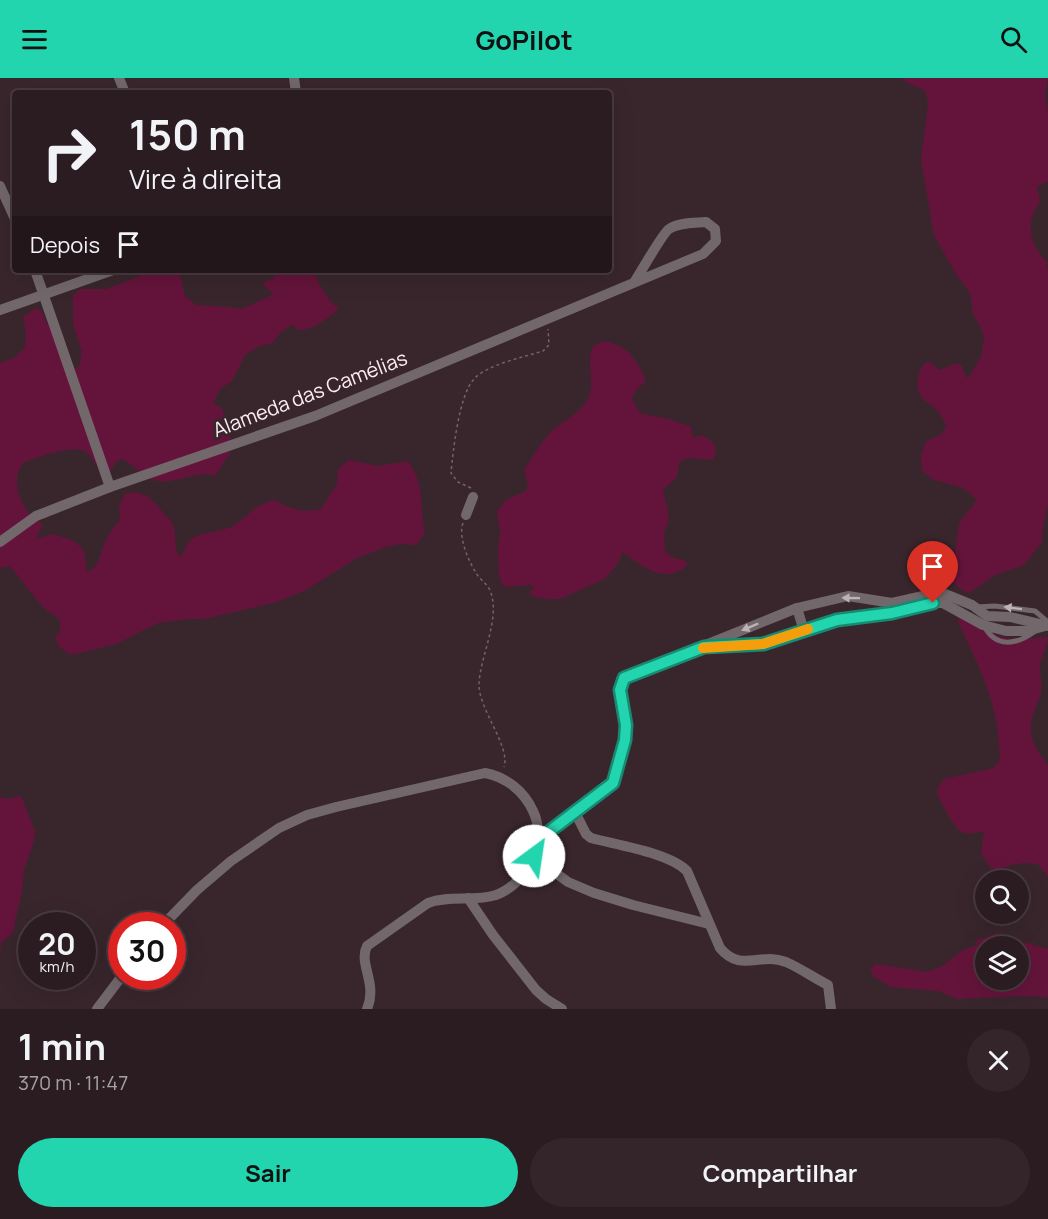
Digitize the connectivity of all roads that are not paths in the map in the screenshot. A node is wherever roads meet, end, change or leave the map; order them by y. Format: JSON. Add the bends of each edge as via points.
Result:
{"nodes":[{"id":1,"x":0,"y":186,"type":"edge"},
{"id":2,"x":12,"y":212,"type":"edge"},
{"id":3,"x":36,"y":273,"type":"edge"},
{"id":4,"x":104,"y":273,"type":"edge"},
{"id":5,"x":635,"y":281,"type":"junction"},
{"id":6,"x":45,"y":294,"type":"junction"},
{"id":7,"x":0,"y":310,"type":"edge"},
{"id":8,"x":110,"y":487,"type":"junction"},
{"id":9,"x":473,"y":497,"type":"road end"},
{"id":10,"x":466,"y":514,"type":"road end"},
{"id":11,"x":0,"y":542,"type":"edge"},
{"id":12,"x":796,"y":608,"type":"junction"},
{"id":13,"x":1046,"y":625,"type":"edge"},
{"id":14,"x":804,"y":631,"type":"junction"},
{"id":15,"x":704,"y":647,"type":"junction"},
{"id":16,"x":575,"y":812,"type":"junction"},
{"id":17,"x":538,"y":840,"type":"junction"},
{"id":18,"x":534,"y":856,"type":"junction"},
{"id":19,"x":468,"y":898,"type":"junction"},
{"id":20,"x":176,"y":912,"type":"edge"},
{"id":21,"x":710,"y":926,"type":"junction"},
{"id":22,"x":111,"y":990,"type":"edge"},
{"id":23,"x":546,"y":999,"type":"junction"},
{"id":24,"x":97,"y":1009,"type":"edge"},
{"id":25,"x":367,"y":1009,"type":"edge"},
{"id":26,"x":554,"y":1009,"type":"edge"},
{"id":27,"x":562,"y":1009,"type":"edge"},
{"id":28,"x":831,"y":1009,"type":"edge"}],
"edges":[{"from":1,"to":2,"type":"street"},
{"from":3,"to":6,"type":"street"},
{"from":4,"to":6,"type":"street"},
{"from":5,"to":5,"type":"street","name":"Alameda das Camélias","via":[[703,254],[716,241],[715,229],[706,222],[670,228]]},
{"from":5,"to":8,"type":"street","name":"Alameda das Camélias","via":[[315,416]]},
{"from":6,"to":7,"type":"street"},
{"from":6,"to":8,"type":"street"},
{"from":8,"to":11,"type":"street","name":"Alameda das Camélias","via":[[36,516]]},
{"from":9,"to":10,"type":"street"},
{"from":13,"to":12,"type":"street","one_way":true,"via":[[987,616],[945,594],[892,603],[848,596]]},
{"from":12,"to":14,"type":"street"},
{"from":12,"to":15,"type":"street","one_way":true},
{"from":13,"to":14,"type":"street","via":[[1006,631],[983,625],[943,603],[933,603],[837,620]]},
{"from":14,"to":15,"type":"street","via":[[763,644]]},
{"from":15,"to":16,"type":"street","via":[[624,678],[620,690],[625,740],[613,783]]},
{"from":16,"to":17,"type":"street"},
{"from":16,"to":21,"type":"street","via":[[591,838],[680,864],[687,871]]},
{"from":17,"to":18,"type":"street"},
{"from":17,"to":20,"type":"street","via":[[534,812],[526,798],[500,776],[484,773],[307,815],[247,849]]},
{"from":18,"to":19,"type":"street","via":[[507,890]]},
{"from":18,"to":21,"type":"street","via":[[568,882],[594,893]]},
{"from":19,"to":23,"type":"street"},
{"from":19,"to":25,"type":"street","via":[[428,903],[367,946],[364,952],[372,998]]},
{"from":21,"to":28,"type":"street","via":[[728,957],[737,961],[770,958],[785,962],[828,985]]},
{"from":22,"to":24,"type":"street"},
{"from":23,"to":26,"type":"street"},
{"from":23,"to":27,"type":"street"}]}
